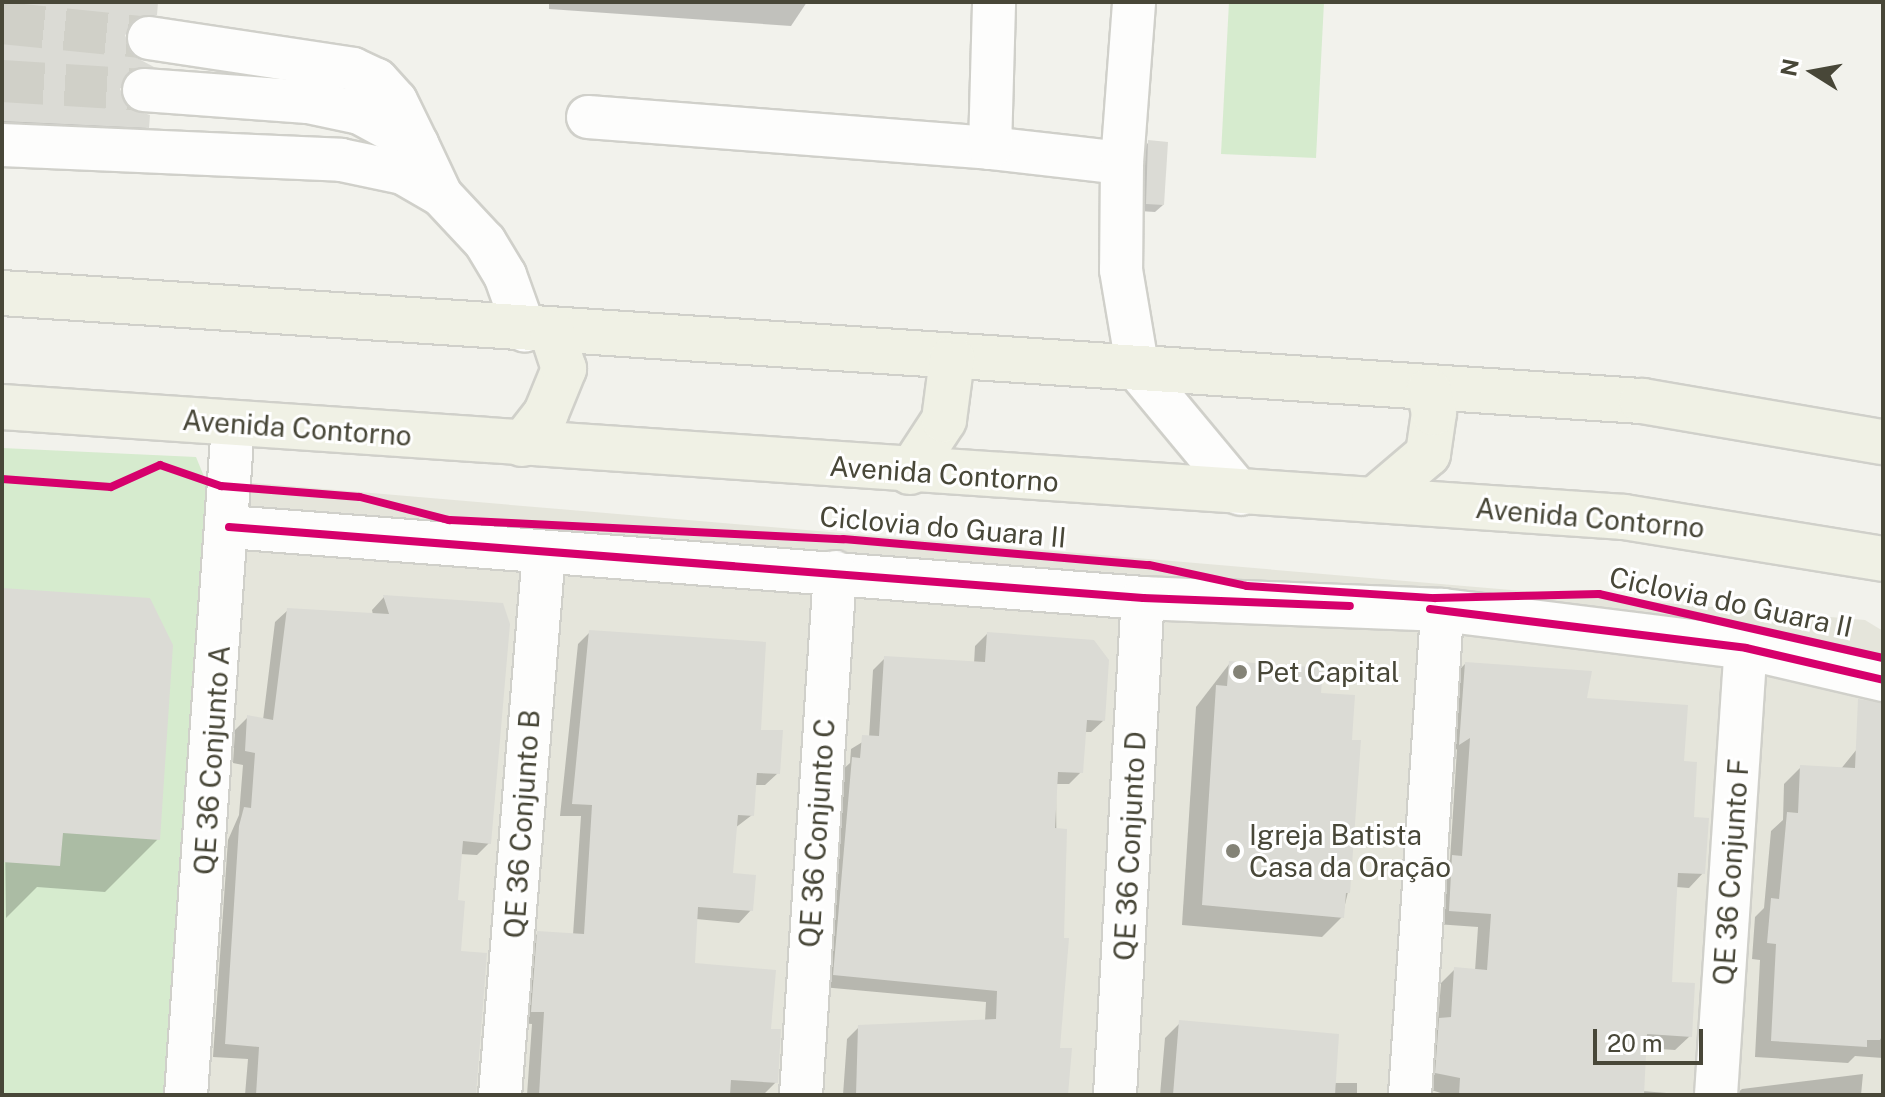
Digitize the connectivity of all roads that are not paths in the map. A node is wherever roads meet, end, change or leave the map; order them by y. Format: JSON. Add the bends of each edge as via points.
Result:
{"nodes":[{"id":1,"x":994,"y":2,"type":"edge"},
{"id":2,"x":1134,"y":2,"type":"edge"},
{"id":3,"x":149,"y":38,"type":"tunnel mouth"},
{"id":4,"x":144,"y":90,"type":"tunnel mouth"},
{"id":5,"x":588,"y":117,"type":"dead end"},
{"id":6,"x":417,"y":144,"type":"junction"},
{"id":7,"x":2,"y":145,"type":"edge"},
{"id":8,"x":990,"y":148,"type":"junction"},
{"id":9,"x":1122,"y":163,"type":"junction"},
{"id":10,"x":441,"y":195,"type":"junction"},
{"id":11,"x":2,"y":293,"type":"edge"},
{"id":12,"x":539,"y":332,"type":"junction"},
{"id":13,"x":952,"y":359,"type":"junction"},
{"id":14,"x":1138,"y":370,"type":"junction"},
{"id":15,"x":1429,"y":391,"type":"junction"},
{"id":16,"x":2,"y":407,"type":"edge"},
{"id":17,"x":233,"y":424,"type":"junction"},
{"id":18,"x":1883,"y":442,"type":"edge"},
{"id":19,"x":522,"y":444,"type":"junction"},
{"id":20,"x":910,"y":472,"type":"junction"},
{"id":21,"x":1241,"y":494,"type":"junction"},
{"id":22,"x":1374,"y":500,"type":"junction"},
{"id":23,"x":229,"y":527,"type":"junction"},
{"id":24,"x":544,"y":552,"type":"junction"},
{"id":25,"x":1883,"y":559,"type":"edge"},
{"id":26,"x":835,"y":572,"type":"junction"},
{"id":27,"x":1143,"y":598,"type":"junction"},
{"id":28,"x":1442,"y":610,"type":"junction"},
{"id":29,"x":1746,"y":648,"type":"junction"},
{"id":30,"x":1883,"y":680,"type":"edge"},
{"id":31,"x":186,"y":1095,"type":"edge"},
{"id":32,"x":500,"y":1095,"type":"edge"},
{"id":33,"x":801,"y":1095,"type":"edge"},
{"id":34,"x":1115,"y":1095,"type":"edge"},
{"id":35,"x":1410,"y":1095,"type":"edge"},
{"id":36,"x":1716,"y":1095,"type":"edge"}],
"edges":[{"from":1,"to":8,"type":"street"},
{"from":2,"to":9,"type":"street"},
{"from":3,"to":6,"type":"street","via":[[353,69],[377,80],[396,101]]},
{"from":4,"to":6,"type":"street","via":[[334,105]]},
{"from":5,"to":8,"type":"street"},
{"from":6,"to":10,"type":"street"},
{"from":7,"to":10,"type":"street","via":[[341,160],[403,173]]},
{"from":8,"to":9,"type":"street"},
{"from":9,"to":14,"type":"street","via":[[1121,270]]},
{"from":10,"to":12,"type":"street","via":[[485,242]]},
{"from":11,"to":12,"type":"main road"},
{"from":12,"to":13,"type":"main road"},
{"from":12,"to":19,"type":"main road","via":[[564,369],[546,413]]},
{"from":13,"to":14,"type":"main road"},
{"from":13,"to":20,"type":"main road","via":[[944,420]]},
{"from":14,"to":15,"type":"main road"},
{"from":14,"to":21,"type":"street"},
{"from":15,"to":18,"type":"main road","via":[[1642,401]]},
{"from":15,"to":22,"type":"main road","via":[[1434,413],[1428,454]]},
{"from":16,"to":17,"type":"main road","name":"Avenida Contorno"},
{"from":17,"to":19,"type":"main road","name":"Avenida Contorno"},
{"from":17,"to":23,"type":"street","name":"QE 36 Conjunto A"},
{"from":19,"to":20,"type":"main road","name":"Avenida Contorno"},
{"from":20,"to":21,"type":"main road","name":"Avenida Contorno"},
{"from":21,"to":22,"type":"main road","name":"Avenida Contorno"},
{"from":22,"to":25,"type":"main road","name":"Avenida Contorno","via":[[1624,517]]},
{"from":23,"to":24,"type":"street"},
{"from":23,"to":31,"type":"street","name":"QE 36 Conjunto A"},
{"from":24,"to":26,"type":"street"},
{"from":24,"to":32,"type":"street","name":"QE 36 Conjunto B"},
{"from":26,"to":27,"type":"street"},
{"from":26,"to":33,"type":"street","name":"QE 36 Conjunto C"},
{"from":27,"to":28,"type":"street"},
{"from":27,"to":34,"type":"street","name":"QE 36 Conjunto D"},
{"from":28,"to":29,"type":"street"},
{"from":28,"to":35,"type":"street"},
{"from":29,"to":30,"type":"street"},
{"from":29,"to":36,"type":"street","name":"QE 36 Conjunto F"}]}
